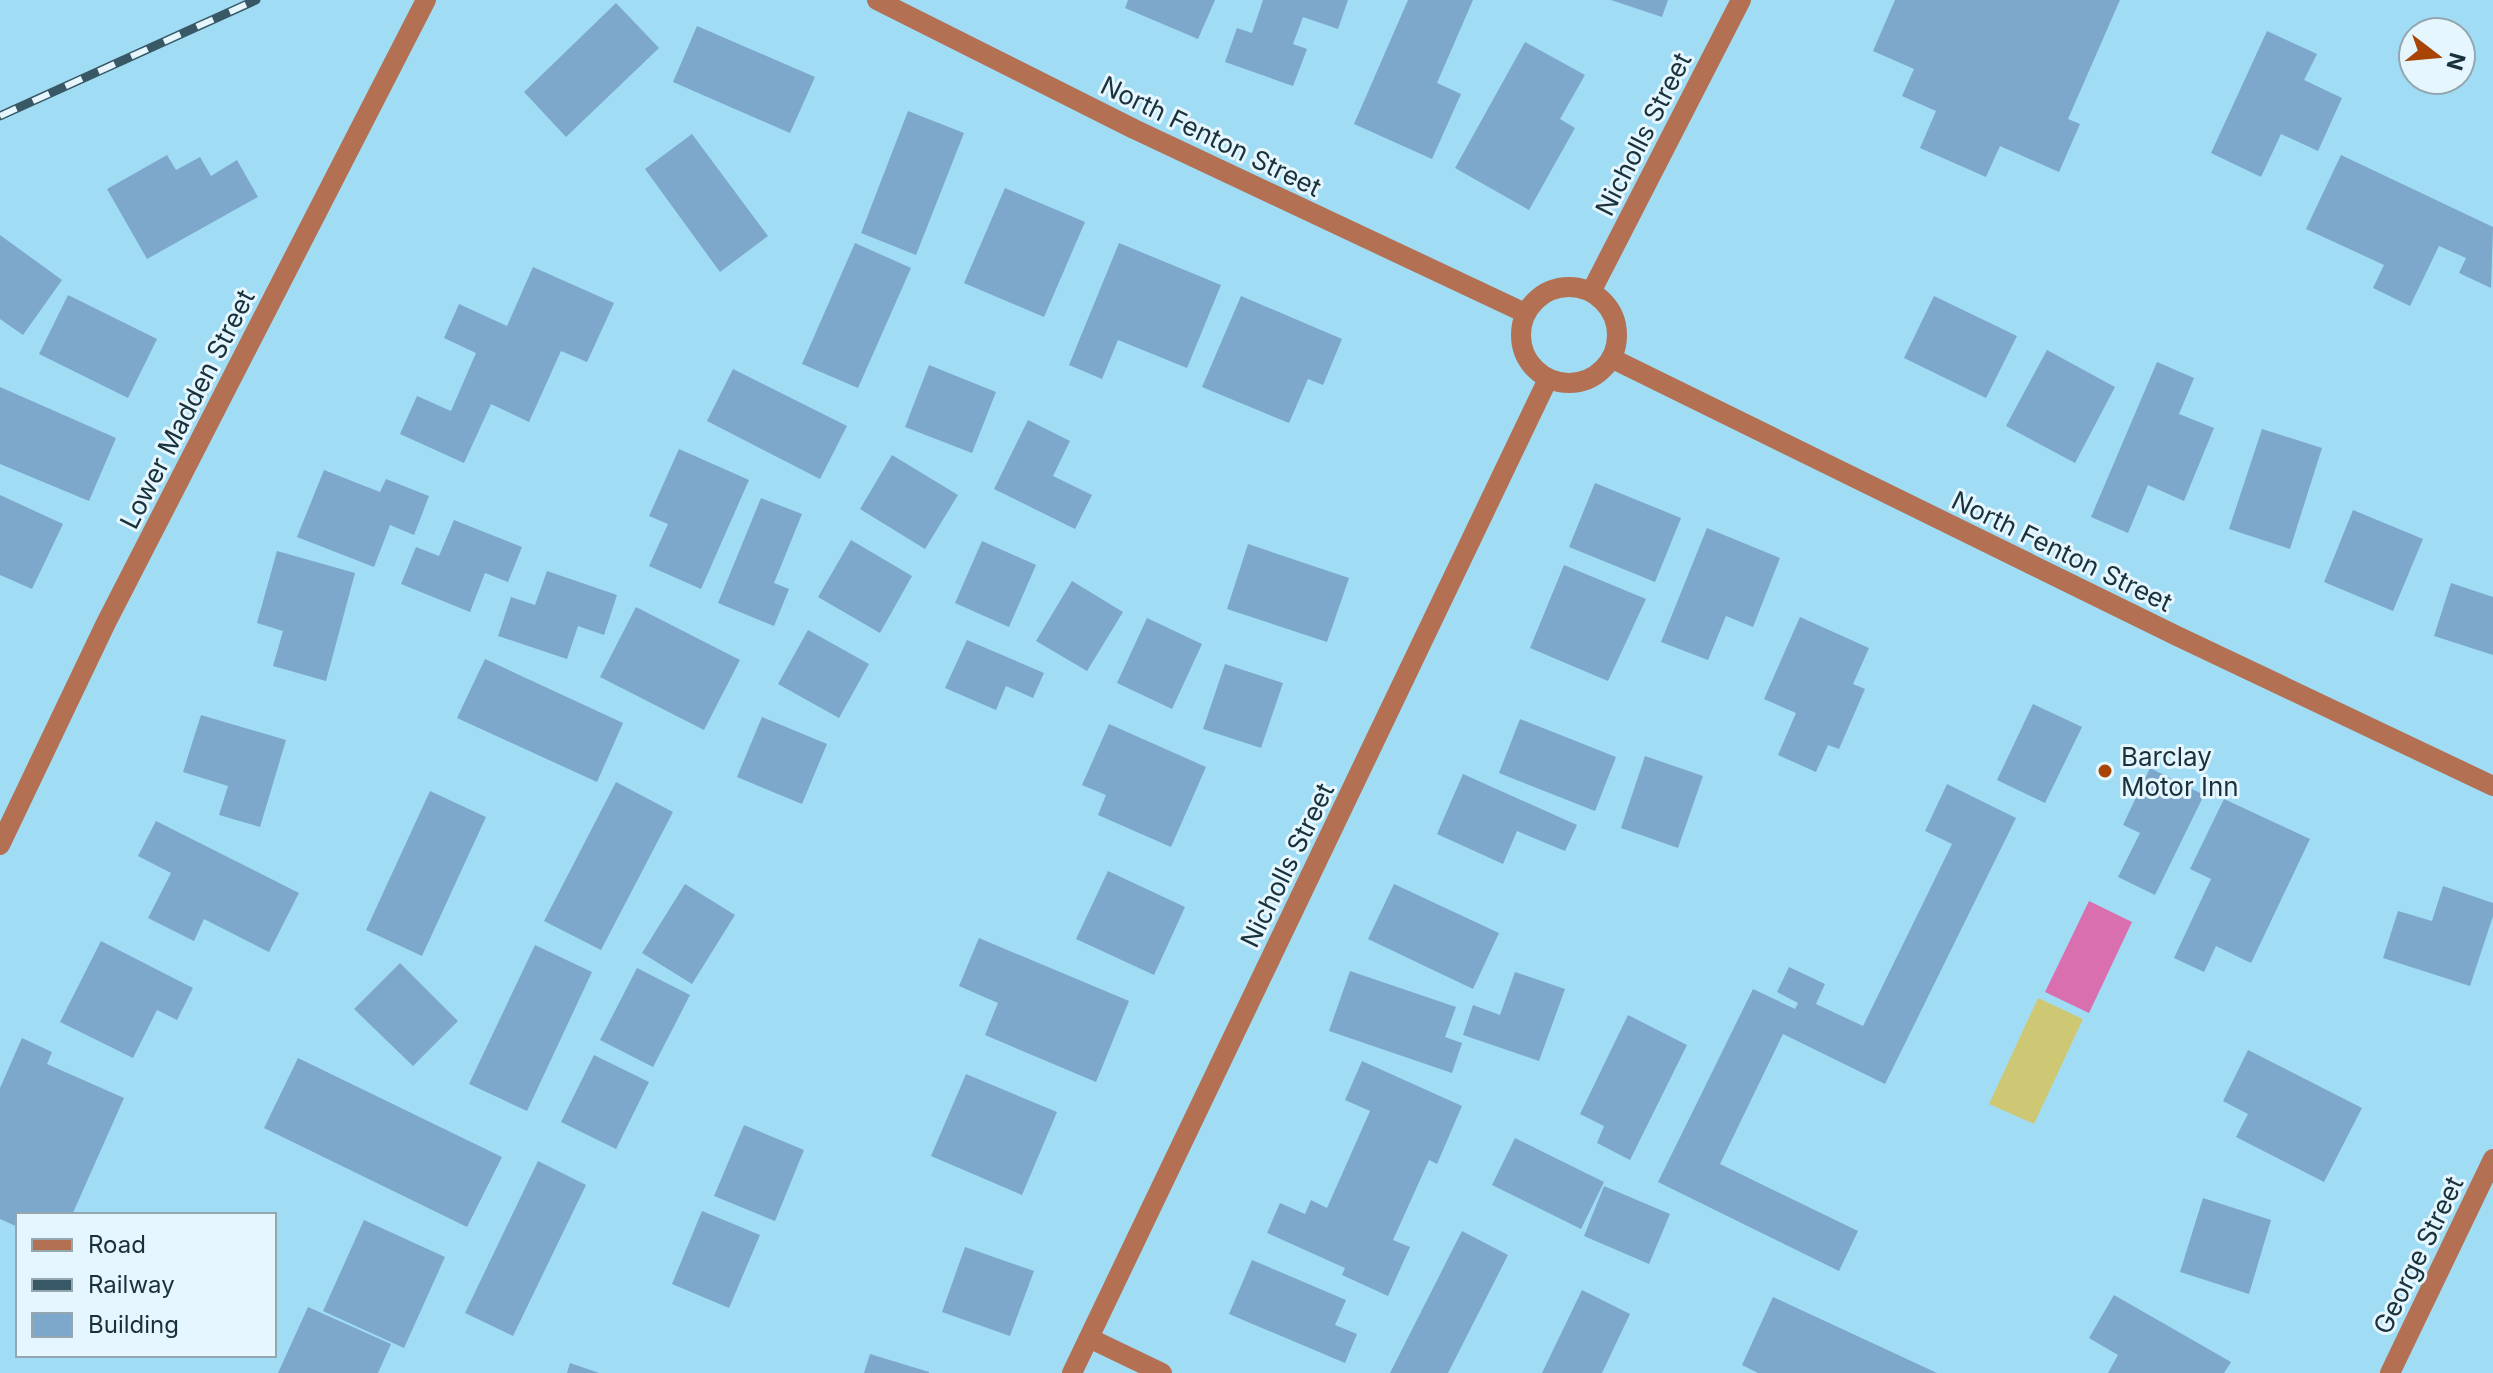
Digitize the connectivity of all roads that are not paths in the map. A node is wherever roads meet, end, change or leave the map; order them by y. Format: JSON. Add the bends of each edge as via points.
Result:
{"nodes":[{"id":1,"x":426,"y":0,"type":"edge"},
{"id":2,"x":877,"y":0,"type":"edge"},
{"id":3,"x":1741,"y":0,"type":"edge"},
{"id":4,"x":1591,"y":292,"type":"junction"},
{"id":5,"x":1525,"y":313,"type":"junction"},
{"id":6,"x":1611,"y":358,"type":"junction"},
{"id":7,"x":1548,"y":379,"type":"junction"},
{"id":8,"x":2493,"y":786,"type":"edge"},
{"id":9,"x":0,"y":845,"type":"edge"},
{"id":10,"x":2493,"y":1159,"type":"edge"},
{"id":11,"x":1089,"y":1338,"type":"junction"},
{"id":12,"x":1072,"y":1373,"type":"edge"},
{"id":13,"x":1162,"y":1373,"type":"edge"},
{"id":14,"x":2390,"y":1373,"type":"edge"}],
"edges":[{"from":1,"to":9,"type":"street","name":"Lower Madden Street","via":[[106,623]]},
{"from":2,"to":5,"type":"street","name":"North Fenton Street","via":[[1134,129]]},
{"from":3,"to":4,"type":"street","name":"Nicholls Street"},
{"from":4,"to":5,"type":"street","via":[[1552,290]]},
{"from":4,"to":6,"type":"street","via":[[1608,306],[1615,321]]},
{"from":5,"to":7,"type":"street","via":[[1525,356]]},
{"from":6,"to":7,"type":"street","via":[[1584,381]]},
{"from":6,"to":8,"type":"street","name":"North Fenton Street"},
{"from":7,"to":11,"type":"street","name":"Nicholls Street"},
{"from":10,"to":14,"type":"street","name":"George Street"},
{"from":11,"to":12,"type":"street","name":"Nicholls Street"},
{"from":11,"to":13,"type":"street"}]}
